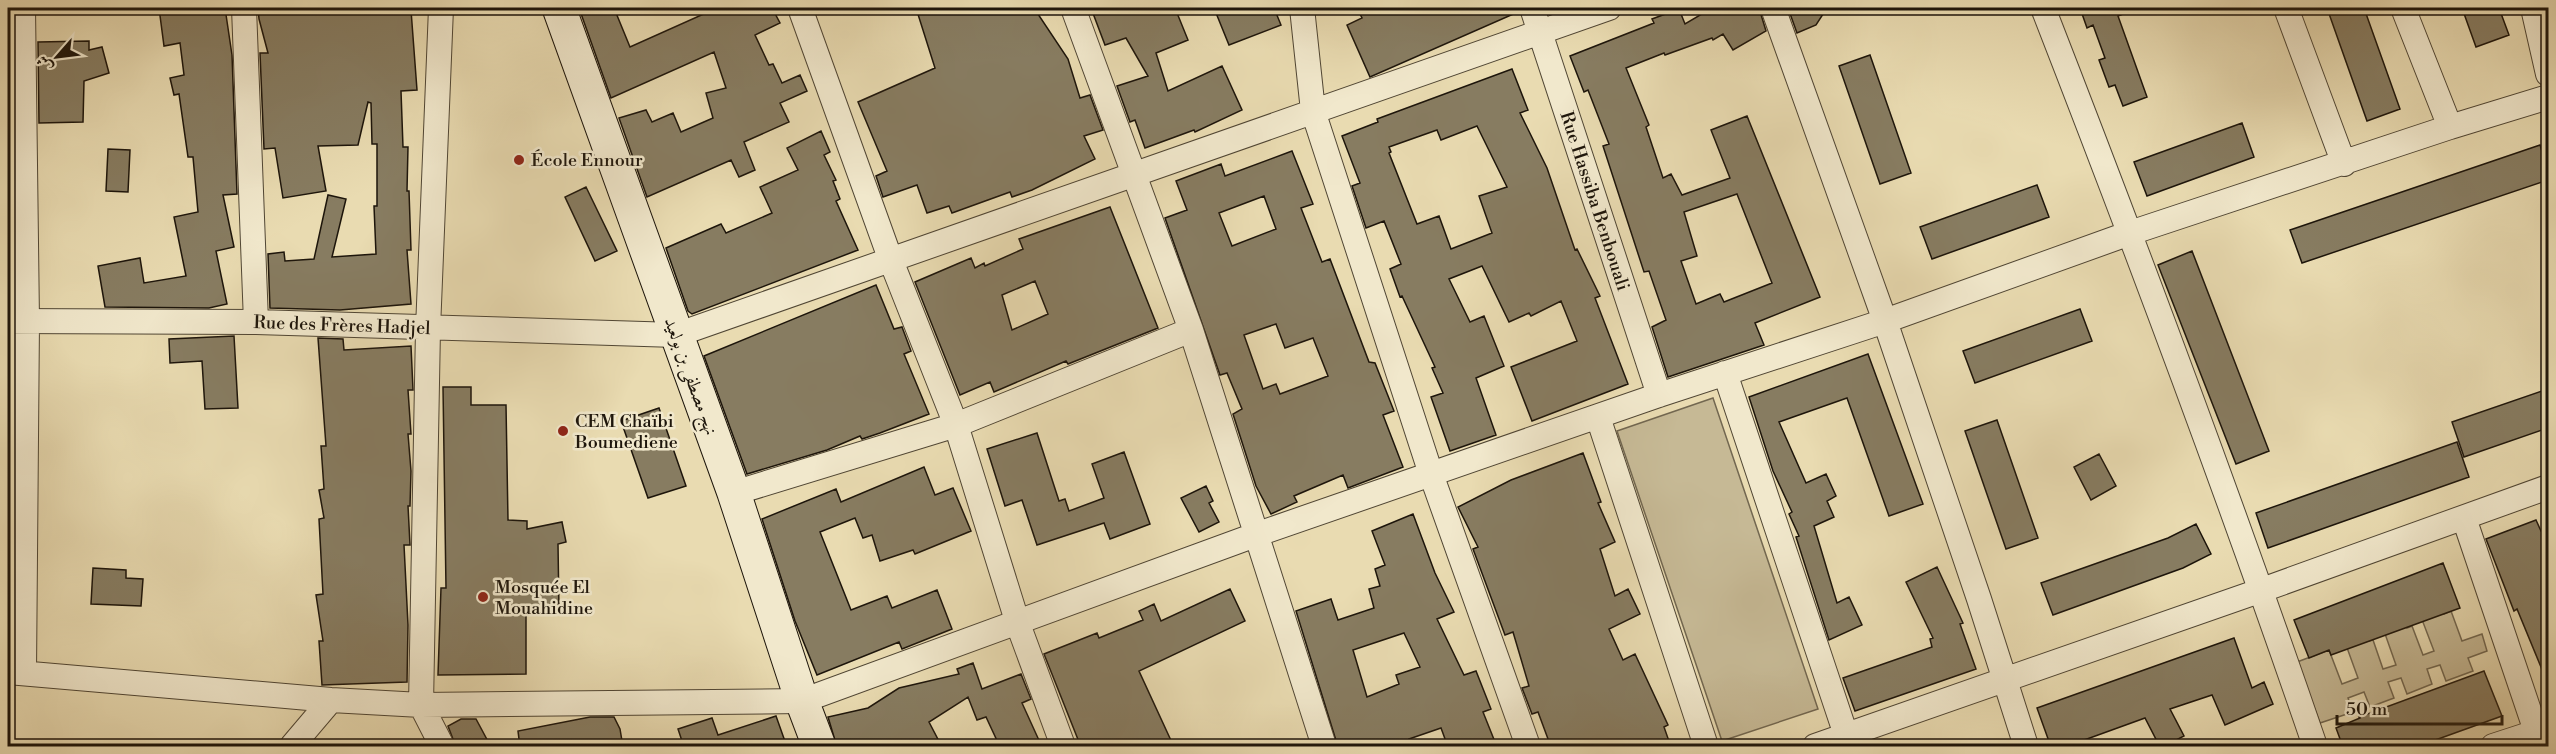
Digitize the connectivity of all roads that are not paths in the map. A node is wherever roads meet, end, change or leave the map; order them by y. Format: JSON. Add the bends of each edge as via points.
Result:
{"nodes":[{"id":1,"x":23,"y":8,"type":"edge"},
{"id":2,"x":244,"y":8,"type":"edge"},
{"id":3,"x":441,"y":8,"type":"edge"},
{"id":4,"x":559,"y":8,"type":"edge"},
{"id":5,"x":800,"y":8,"type":"edge"},
{"id":6,"x":1073,"y":8,"type":"edge"},
{"id":7,"x":1302,"y":8,"type":"edge"},
{"id":8,"x":1609,"y":8,"type":"edge"},
{"id":9,"x":1773,"y":8,"type":"edge"},
{"id":10,"x":2043,"y":8,"type":"edge"},
{"id":11,"x":2286,"y":8,"type":"edge"},
{"id":12,"x":2403,"y":8,"type":"edge"},
{"id":13,"x":2533,"y":8,"type":"edge"},
{"id":14,"x":1536,"y":19,"type":"edge"},
{"id":15,"x":2548,"y":74,"type":"edge"},
{"id":16,"x":2548,"y":97,"type":"edge"},
{"id":17,"x":1313,"y":111,"type":"junction"},
{"id":18,"x":2450,"y":127,"type":"junction"},
{"id":19,"x":2344,"y":164,"type":"junction"},
{"id":20,"x":1132,"y":174,"type":"junction"},
{"id":21,"x":2130,"y":233,"type":"junction"},
{"id":22,"x":890,"y":258,"type":"junction"},
{"id":23,"x":17,"y":321,"type":"edge"},
{"id":24,"x":1885,"y":321,"type":"junction"},
{"id":25,"x":256,"y":322,"type":"junction"},
{"id":26,"x":428,"y":329,"type":"junction"},
{"id":27,"x":1191,"y":330,"type":"junction"},
{"id":28,"x":676,"y":334,"type":"junction"},
{"id":29,"x":1725,"y":373,"type":"junction"},
{"id":30,"x":1659,"y":395,"type":"junction"},
{"id":31,"x":1598,"y":417,"type":"junction"},
{"id":32,"x":956,"y":424,"type":"junction"},
{"id":33,"x":1431,"y":474,"type":"junction"},
{"id":34,"x":2548,"y":487,"type":"edge"},
{"id":35,"x":734,"y":493,"type":"junction"},
{"id":36,"x":2464,"y":518,"type":"junction"},
{"id":37,"x":1258,"y":534,"type":"junction"},
{"id":38,"x":2262,"y":591,"type":"junction"},
{"id":39,"x":1018,"y":624,"type":"junction"},
{"id":40,"x":16,"y":672,"type":"edge"},
{"id":41,"x":2004,"y":679,"type":"junction"},
{"id":42,"x":331,"y":700,"type":"junction"},
{"id":43,"x":802,"y":701,"type":"junction"},
{"id":44,"x":421,"y":705,"type":"junction"},
{"id":45,"x":1846,"y":735,"type":"junction"},
{"id":46,"x":2538,"y":739,"type":"edge"},
{"id":47,"x":292,"y":747,"type":"edge"},
{"id":48,"x":442,"y":747,"type":"edge"},
{"id":49,"x":819,"y":747,"type":"edge"},
{"id":50,"x":1063,"y":747,"type":"edge"},
{"id":51,"x":1324,"y":747,"type":"edge"},
{"id":52,"x":1528,"y":747,"type":"edge"},
{"id":53,"x":1706,"y":747,"type":"edge"},
{"id":54,"x":1815,"y":747,"type":"edge"},
{"id":55,"x":2026,"y":747,"type":"edge"},
{"id":56,"x":2315,"y":747,"type":"edge"},
{"id":57,"x":2493,"y":747,"type":"edge"}],
"edges":[{"from":1,"to":23,"type":"street"},
{"from":2,"to":25,"type":"street"},
{"from":3,"to":26,"type":"street"},
{"from":4,"to":28,"type":"main road","name":"نهج مصطفى بن بولعيد"},
{"from":5,"to":22,"type":"street"},
{"from":6,"to":20,"type":"street"},
{"from":7,"to":17,"type":"street"},
{"from":8,"to":14,"type":"street"},
{"from":9,"to":24,"type":"street"},
{"from":10,"to":21,"type":"street"},
{"from":11,"to":19,"type":"street"},
{"from":12,"to":18,"type":"street"},
{"from":13,"to":15,"type":"street"},
{"from":14,"to":17,"type":"street"},
{"from":14,"to":30,"type":"street","name":"Rue Hassiba Benbouali"},
{"from":16,"to":18,"type":"street"},
{"from":17,"to":20,"type":"street"},
{"from":17,"to":33,"type":"street"},
{"from":18,"to":19,"type":"street"},
{"from":19,"to":21,"type":"street"},
{"from":20,"to":22,"type":"street"},
{"from":20,"to":27,"type":"street"},
{"from":21,"to":24,"type":"street"},
{"from":21,"to":38,"type":"street"},
{"from":22,"to":28,"type":"street"},
{"from":22,"to":32,"type":"street"},
{"from":23,"to":25,"type":"street","name":"Rue des Frères Hadjel"},
{"from":23,"to":40,"type":"street"},
{"from":24,"to":29,"type":"street"},
{"from":24,"to":41,"type":"street"},
{"from":25,"to":26,"type":"street","name":"Rue des Frères Hadjel"},
{"from":26,"to":28,"type":"street","name":"Rue des Frères Hadjel"},
{"from":26,"to":44,"type":"street"},
{"from":27,"to":32,"type":"street"},
{"from":27,"to":37,"type":"street"},
{"from":28,"to":35,"type":"main road","name":"نهج مصطفى بن بولعيد"},
{"from":29,"to":30,"type":"street"},
{"from":29,"to":45,"type":"street"},
{"from":30,"to":31,"type":"street"},
{"from":31,"to":33,"type":"street"},
{"from":31,"to":53,"type":"street"},
{"from":32,"to":35,"type":"street"},
{"from":32,"to":39,"type":"street"},
{"from":33,"to":37,"type":"street"},
{"from":33,"to":52,"type":"street"},
{"from":34,"to":36,"type":"street"},
{"from":35,"to":43,"type":"main road","name":"نهج مصطفى بن بولعيد"},
{"from":36,"to":38,"type":"street"},
{"from":36,"to":46,"type":"street"},
{"from":37,"to":39,"type":"street"},
{"from":37,"to":51,"type":"street"},
{"from":38,"to":41,"type":"street"},
{"from":38,"to":56,"type":"street"},
{"from":39,"to":43,"type":"street"},
{"from":39,"to":50,"type":"street"},
{"from":40,"to":42,"type":"street"},
{"from":41,"to":45,"type":"street"},
{"from":41,"to":55,"type":"street"},
{"from":42,"to":44,"type":"street"},
{"from":42,"to":47,"type":"street"},
{"from":43,"to":44,"type":"street"},
{"from":43,"to":49,"type":"main road","name":"نهج مصطفى بن بولعيد"},
{"from":44,"to":48,"type":"street"},
{"from":45,"to":54,"type":"street"},
{"from":46,"to":57,"type":"street"}]}
